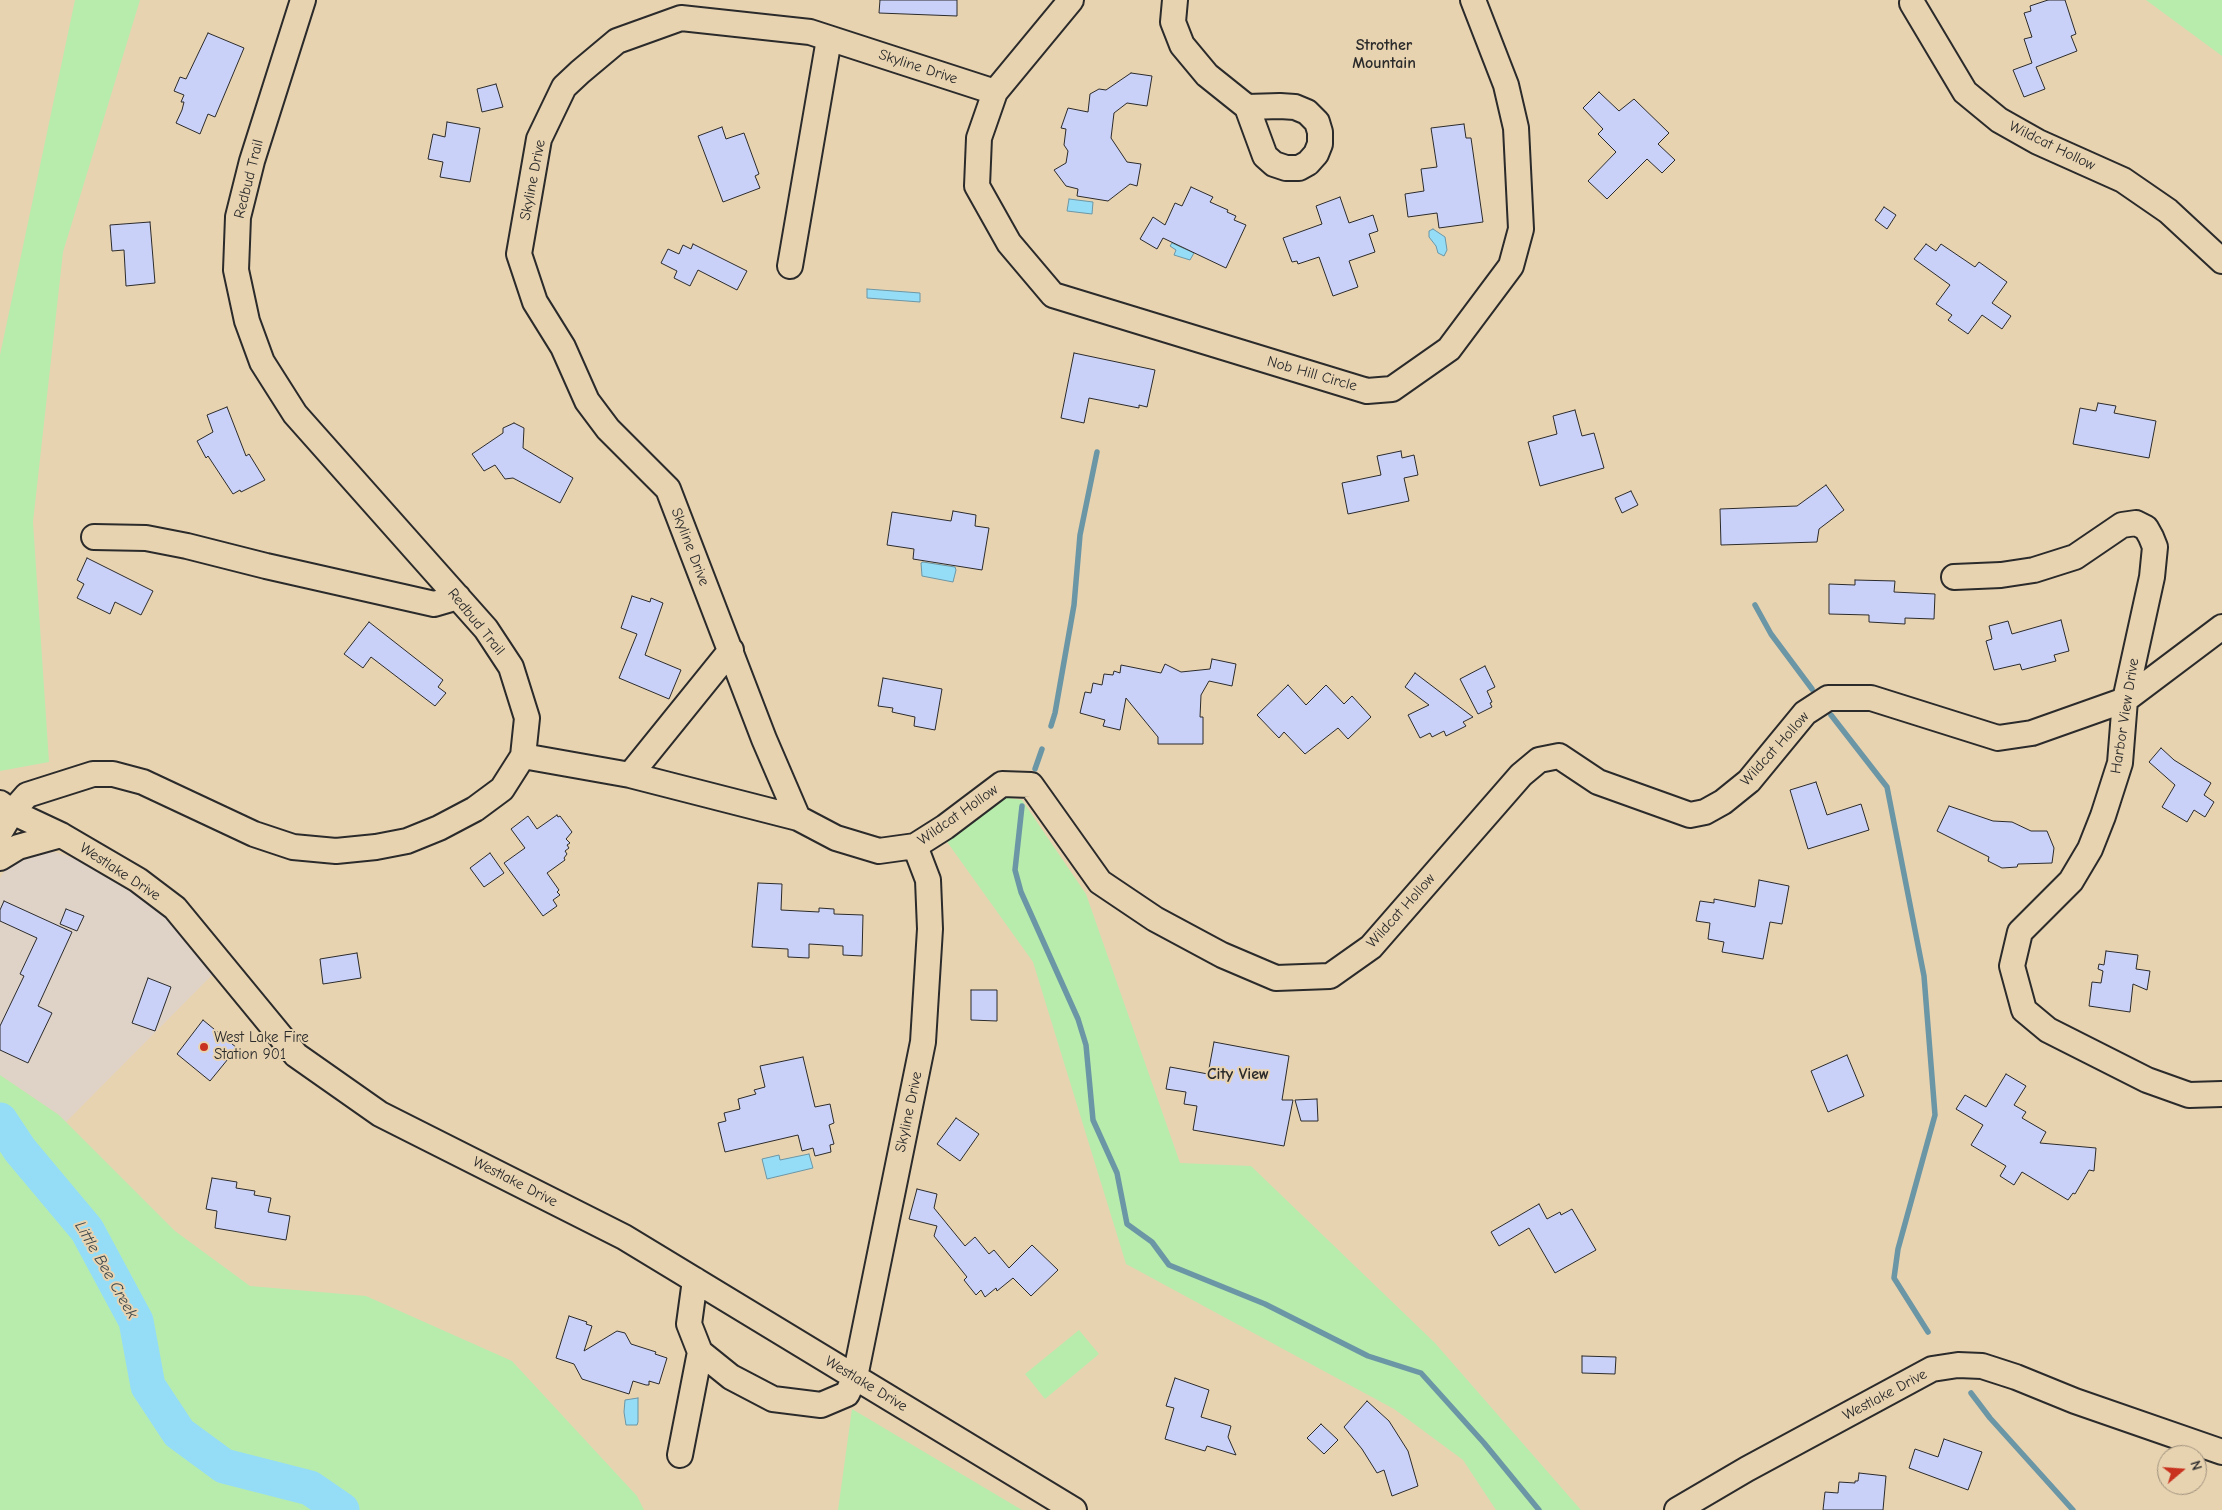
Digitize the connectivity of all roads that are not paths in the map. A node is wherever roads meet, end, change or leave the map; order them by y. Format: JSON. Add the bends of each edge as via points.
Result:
{"nodes":[{"id":1,"x":303,"y":0,"type":"edge"},
{"id":2,"x":1071,"y":0,"type":"edge"},
{"id":3,"x":1175,"y":0,"type":"edge"},
{"id":4,"x":1473,"y":0,"type":"edge"},
{"id":5,"x":1912,"y":3,"type":"dead end"},
{"id":6,"x":829,"y":38,"type":"junction"},
{"id":7,"x":995,"y":92,"type":"junction"},
{"id":8,"x":1247,"y":107,"type":"dead end"},
{"id":9,"x":2222,"y":261,"type":"edge"},
{"id":10,"x":790,"y":266,"type":"dead end"},
{"id":11,"x":94,"y":537,"type":"dead end"},
{"id":12,"x":1954,"y":577,"type":"dead end"},
{"id":13,"x":458,"y":598,"type":"junction"},
{"id":14,"x":2222,"y":627,"type":"edge"},
{"id":15,"x":731,"y":650,"type":"junction"},
{"id":16,"x":2125,"y":700,"type":"junction"},
{"id":17,"x":523,"y":756,"type":"junction"},
{"id":18,"x":630,"y":775,"type":"junction"},
{"id":19,"x":4,"y":816,"type":"edge"},
{"id":20,"x":798,"y":818,"type":"junction"},
{"id":21,"x":61,"y":835,"type":"junction"},
{"id":22,"x":915,"y":846,"type":"junction"},
{"id":23,"x":0,"y":858,"type":"edge"},
{"id":24,"x":2222,"y":1094,"type":"edge"},
{"id":25,"x":695,"y":1280,"type":"junction"},
{"id":26,"x":700,"y":1352,"type":"junction"},
{"id":27,"x":854,"y":1377,"type":"junction"},
{"id":28,"x":2222,"y":1452,"type":"edge"},
{"id":29,"x":680,"y":1455,"type":"dead end"},
{"id":30,"x":1074,"y":1510,"type":"edge"},
{"id":31,"x":1677,"y":1510,"type":"edge"}],
"edges":[{"from":1,"to":13,"type":"street","name":"Redbud Trail","via":[[252,161],[238,218],[236,270],[247,321],[262,362],[295,414]]},
{"from":2,"to":7,"type":"street"},
{"from":3,"to":8,"type":"street","via":[[1172,22],[1182,45],[1207,75]]},
{"from":4,"to":7,"type":"street","name":"Nob Hill Circle","via":[[1506,85],[1516,128],[1521,229],[1511,266],[1449,349],[1392,389],[1367,391],[1053,295],[1009,243],[977,186],[979,138]]},
{"from":5,"to":9,"type":"street","name":"Wildcat Hollow","via":[[1965,92],[1999,120],[2038,142],[2123,180],[2168,211]]},
{"from":6,"to":7,"type":"street","name":"Skyline Drive"},
{"from":6,"to":10,"type":"street"},
{"from":6,"to":15,"type":"street","name":"Skyline Drive","via":[[767,26],[681,18],[617,41],[564,87],[538,139],[519,254],[535,302],[563,347],[587,401],[608,429],[668,489]]},
{"from":11,"to":13,"type":"street","via":[[146,538],[187,546],[434,604]]},
{"from":12,"to":16,"type":"street","name":"Harbor View Drive","via":[[2034,570],[2075,557],[2122,525],[2136,523],[2146,528],[2155,547],[2152,577]]},
{"from":13,"to":17,"type":"street","name":"Redbud Trail","via":[[486,629],[511,667],[527,718]]},
{"from":14,"to":16,"type":"street","name":"Wildcat Hollow"},
{"from":15,"to":18,"type":"street"},
{"from":15,"to":20,"type":"street","name":"Skyline Drive"},
{"from":16,"to":22,"type":"street","name":"Wildcat Hollow","via":[[2032,733],[1998,738],[1870,698],[1828,698],[1804,713],[1742,786],[1723,802],[1705,812],[1690,814],[1598,782],[1559,756],[1538,760],[1521,775],[1371,947],[1330,976],[1276,978],[1222,955],[1155,919],[1100,882],[1031,785],[1002,784]]},
{"from":16,"to":24,"type":"street","name":"Harbor View Drive","via":[[2120,763],[2090,849],[2071,882],[2020,932],[2012,966],[2024,1010],[2048,1030],[2147,1080],[2189,1095]]},
{"from":17,"to":18,"type":"street","name":"Wildcat Hollow"},
{"from":17,"to":19,"type":"street","name":"Redbud Trail","via":[[502,789],[474,810],[439,828],[376,847],[336,851],[293,847],[254,834],[143,782],[113,774],[93,774],[27,795]]},
{"from":18,"to":20,"type":"street","name":"Wildcat Hollow"},
{"from":19,"to":21,"type":"street","name":"Westlake Drive"},
{"from":20,"to":22,"type":"street","name":"Wildcat Hollow","via":[[836,838],[879,850]]},
{"from":21,"to":23,"type":"street","via":[[18,847]]},
{"from":21,"to":25,"type":"street","name":"Westlake Drive","via":[[138,880],[175,908],[296,1055],[372,1109],[624,1237]]},
{"from":22,"to":27,"type":"street","name":"Skyline Drive","via":[[928,880],[930,929],[923,1042]]},
{"from":25,"to":26,"type":"street","via":[[689,1324]]},
{"from":25,"to":27,"type":"street","name":"Westlake Drive"},
{"from":26,"to":27,"type":"street","via":[[731,1377],[773,1398],[821,1404],[847,1394]]},
{"from":26,"to":29,"type":"street"},
{"from":27,"to":30,"type":"street","name":"Westlake Drive"},
{"from":28,"to":31,"type":"street","name":"Westlake Drive","via":[[1982,1366],[1958,1365],[1932,1369]]}]}
